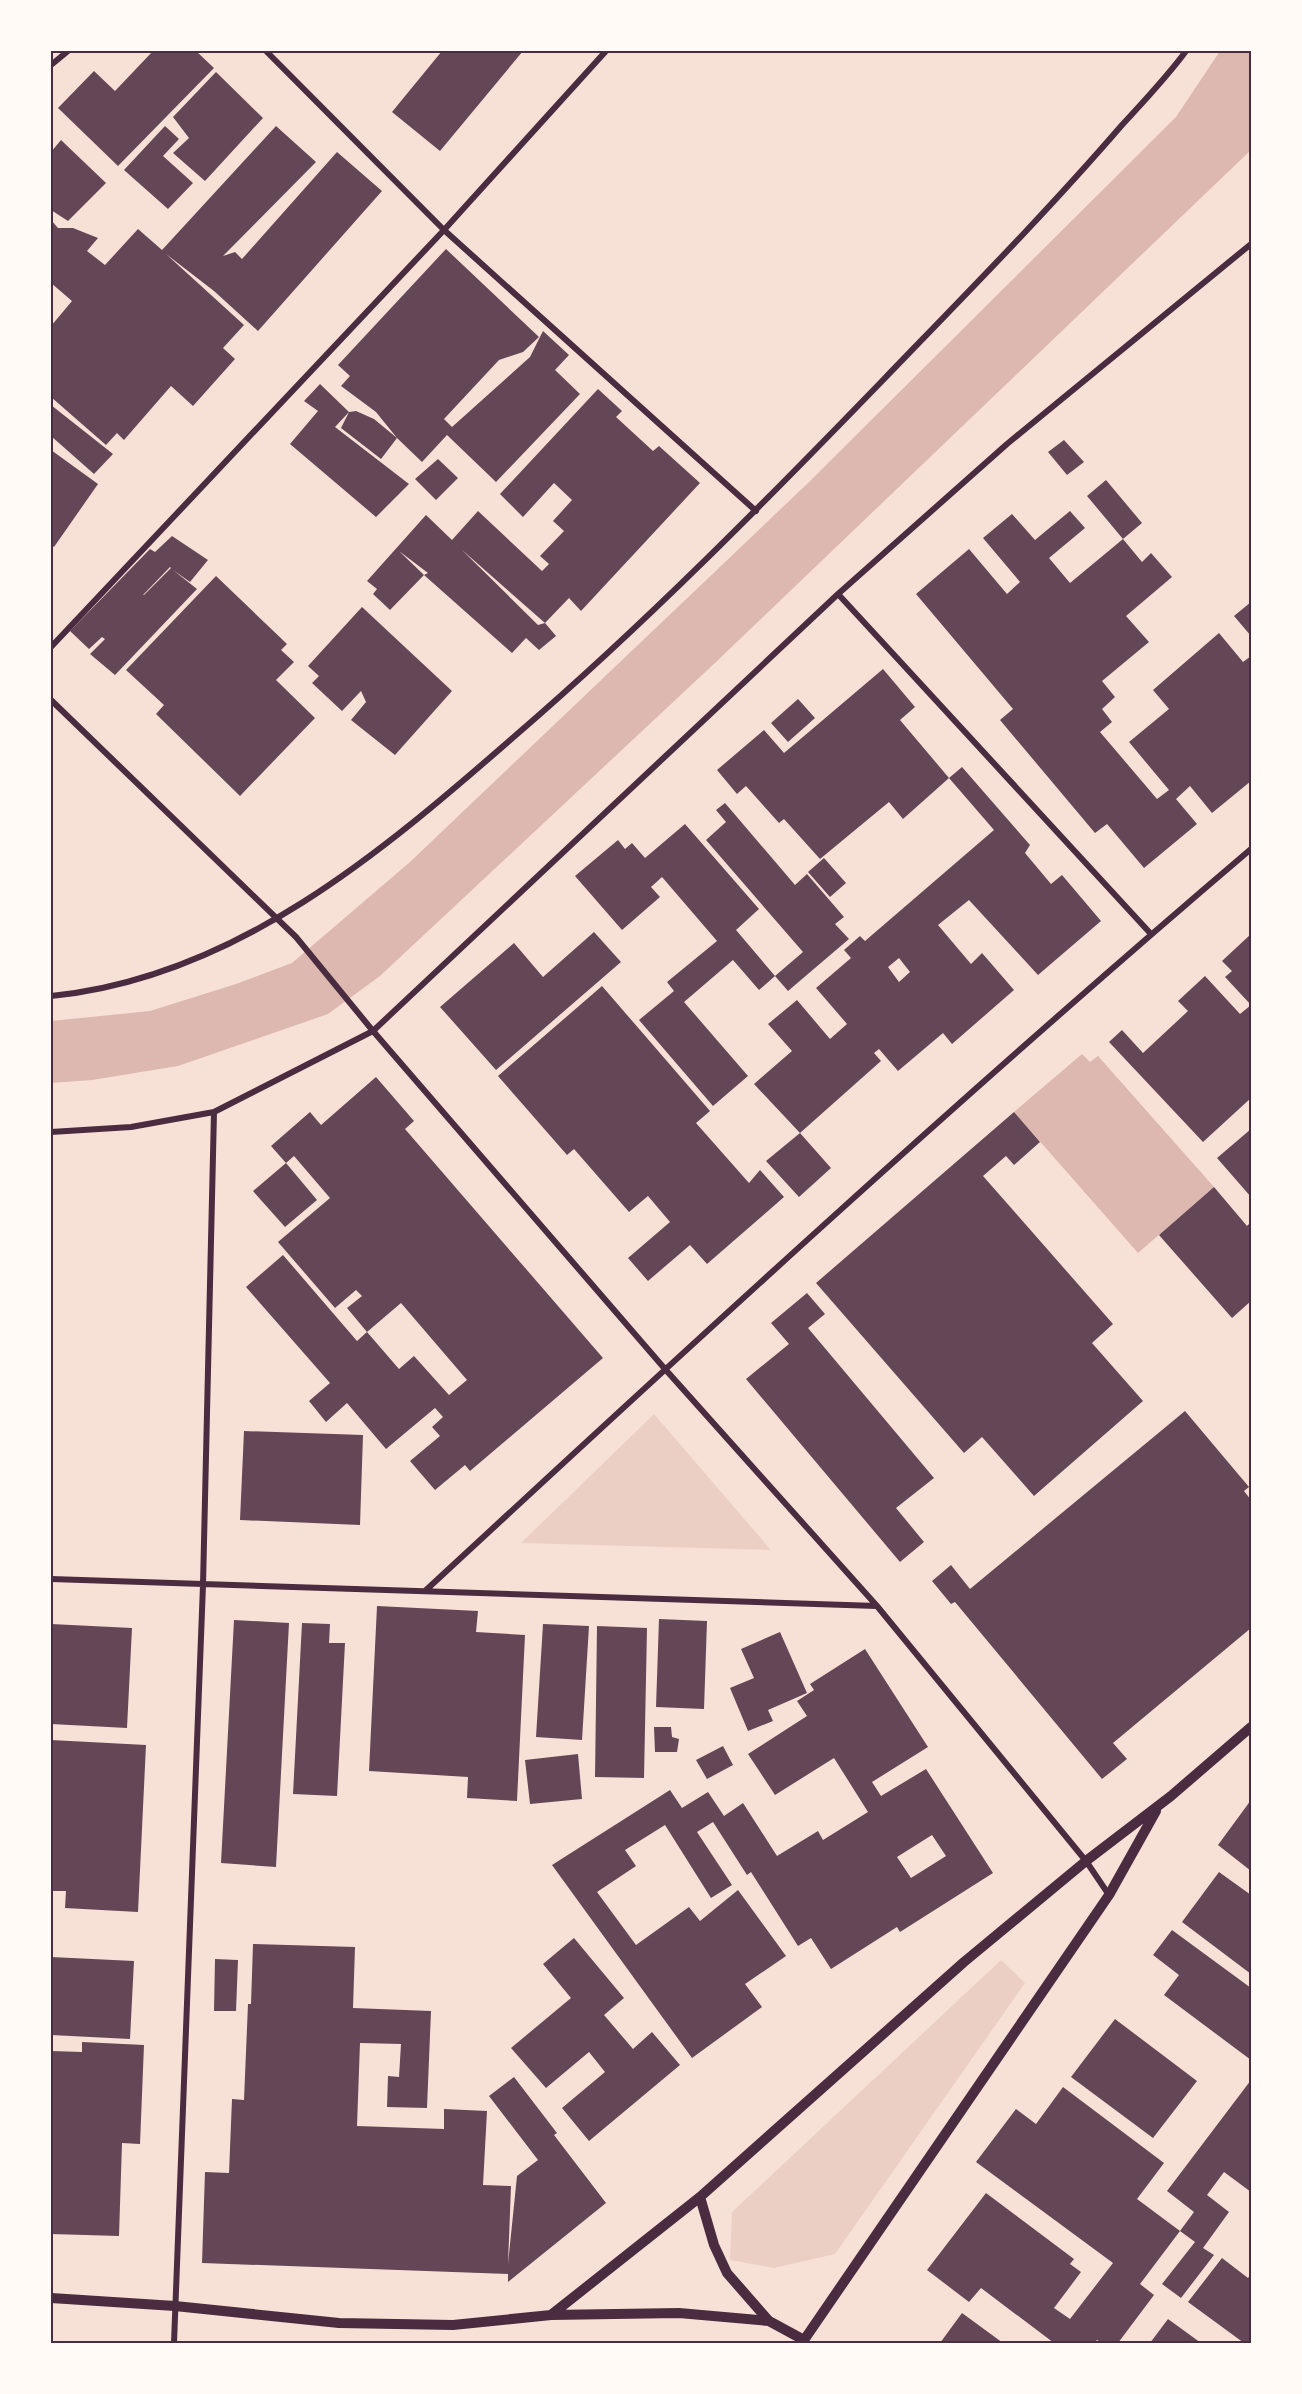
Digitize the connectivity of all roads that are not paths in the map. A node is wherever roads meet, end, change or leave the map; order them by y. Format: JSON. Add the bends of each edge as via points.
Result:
{"nodes":[{"id":1,"x":68,"y":51,"type":"edge"},
{"id":2,"x":266,"y":51,"type":"edge"},
{"id":3,"x":606,"y":51,"type":"edge"},
{"id":4,"x":1182,"y":53,"type":"edge"},
{"id":5,"x":51,"y":65,"type":"edge"},
{"id":6,"x":444,"y":230,"type":"junction"},
{"id":7,"x":1251,"y":244,"type":"edge"},
{"id":8,"x":756,"y":512,"type":"junction"},
{"id":9,"x":838,"y":594,"type":"junction"},
{"id":10,"x":51,"y":647,"type":"edge"},
{"id":11,"x":51,"y":700,"type":"edge"},
{"id":12,"x":1251,"y":849,"type":"edge"},
{"id":13,"x":279,"y":918,"type":"junction"},
{"id":14,"x":1150,"y":934,"type":"junction"},
{"id":15,"x":51,"y":996,"type":"edge"},
{"id":16,"x":373,"y":1031,"type":"junction"},
{"id":17,"x":214,"y":1112,"type":"junction"},
{"id":18,"x":51,"y":1132,"type":"edge"},
{"id":19,"x":665,"y":1369,"type":"junction"},
{"id":20,"x":51,"y":1579,"type":"edge"},
{"id":21,"x":203,"y":1585,"type":"junction"},
{"id":22,"x":425,"y":1591,"type":"junction"},
{"id":23,"x":877,"y":1606,"type":"junction"},
{"id":24,"x":1251,"y":1727,"type":"edge"},
{"id":25,"x":1159,"y":1805,"type":"junction"},
{"id":26,"x":1086,"y":1861,"type":"junction"},
{"id":27,"x":1109,"y":1895,"type":"junction"},
{"id":28,"x":700,"y":2197,"type":"junction"},
{"id":29,"x":51,"y":2298,"type":"edge"},
{"id":30,"x":175,"y":2306,"type":"junction"},
{"id":31,"x":550,"y":2315,"type":"junction"},
{"id":32,"x":769,"y":2321,"type":"junction"},
{"id":33,"x":805,"y":2342,"type":"edge"},
{"id":34,"x":174,"y":2343,"type":"edge"}],
"edges":[{"from":1,"to":5,"type":"street"},
{"from":2,"to":6,"type":"street"},
{"from":3,"to":6,"type":"street"},
{"from":4,"to":8,"type":"street","via":[[1059,199]]},
{"from":6,"to":8,"type":"street"},
{"from":6,"to":10,"type":"street"},
{"from":7,"to":9,"type":"street","via":[[1007,444]]},
{"from":8,"to":13,"type":"street","via":[[572,687],[414,825]]},
{"from":9,"to":14,"type":"street"},
{"from":9,"to":16,"type":"street"},
{"from":11,"to":13,"type":"street"},
{"from":12,"to":14,"type":"street"},
{"from":13,"to":15,"type":"street","via":[[198,960],[91,992]]},
{"from":13,"to":16,"type":"street"},
{"from":14,"to":19,"type":"street"},
{"from":16,"to":17,"type":"street"},
{"from":16,"to":19,"type":"street"},
{"from":17,"to":18,"type":"street","via":[[131,1127]]},
{"from":17,"to":21,"type":"street"},
{"from":19,"to":22,"type":"street"},
{"from":19,"to":23,"type":"street"},
{"from":20,"to":21,"type":"street"},
{"from":21,"to":22,"type":"street"},
{"from":21,"to":30,"type":"street"},
{"from":22,"to":23,"type":"street"},
{"from":23,"to":26,"type":"street"},
{"from":24,"to":25,"type":"street"},
{"from":25,"to":26,"type":"street"},
{"from":25,"to":27,"type":"street"},
{"from":26,"to":27,"type":"street"},
{"from":26,"to":28,"type":"street","via":[[964,1962]]},
{"from":27,"to":33,"type":"street"},
{"from":28,"to":31,"type":"street"},
{"from":28,"to":32,"type":"street","via":[[727,2273]]},
{"from":29,"to":30,"type":"street"},
{"from":30,"to":31,"type":"street","via":[[351,2324],[453,2325]]},
{"from":30,"to":34,"type":"street"},
{"from":31,"to":32,"type":"street","via":[[679,2313]]},
{"from":32,"to":33,"type":"street"}]}
